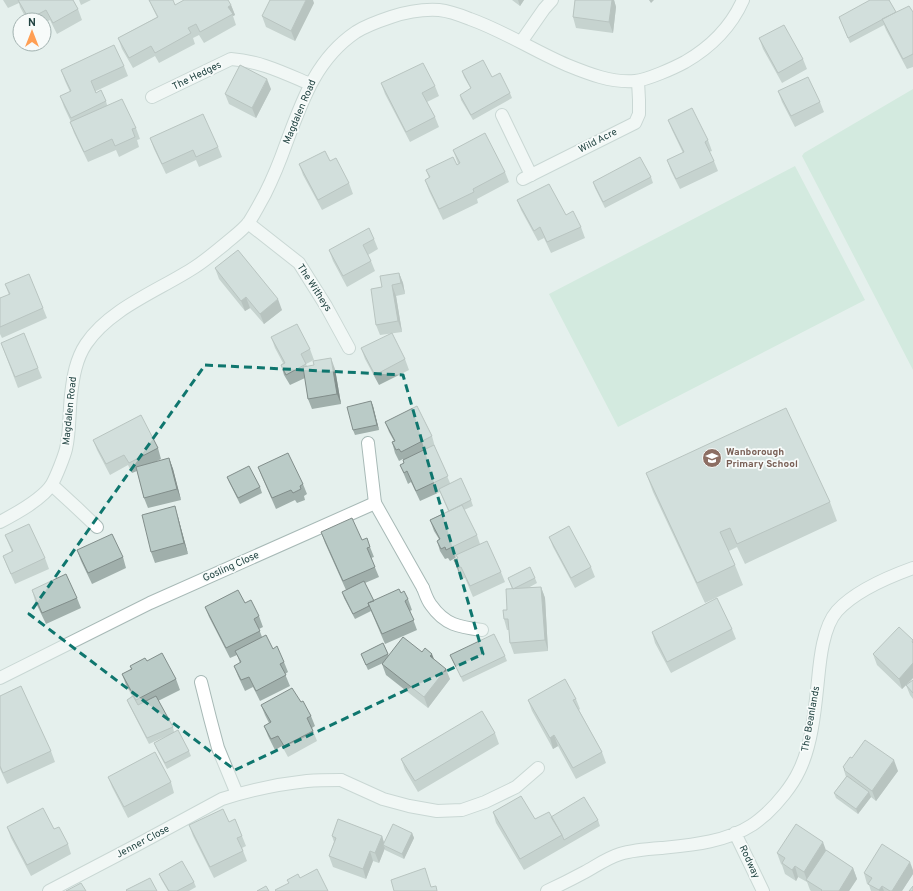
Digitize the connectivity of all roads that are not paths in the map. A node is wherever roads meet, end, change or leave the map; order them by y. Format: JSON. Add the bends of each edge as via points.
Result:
{"nodes":[{"id":1,"x":552,"y":0,"type":"edge"},
{"id":2,"x":743,"y":0,"type":"edge"},
{"id":3,"x":521,"y":42,"type":"junction"},
{"id":4,"x":638,"y":81,"type":"junction"},
{"id":5,"x":310,"y":84,"type":"junction"},
{"id":6,"x":152,"y":97,"type":"dead end"},
{"id":7,"x":502,"y":115,"type":"dead end"},
{"id":8,"x":248,"y":223,"type":"junction"},
{"id":9,"x":349,"y":348,"type":"dead end"},
{"id":10,"x":368,"y":443,"type":"dead end"},
{"id":11,"x":52,"y":485,"type":"junction"},
{"id":12,"x":376,"y":503,"type":"junction"},
{"id":13,"x":0,"y":522,"type":"edge"},
{"id":14,"x":97,"y":528,"type":"dead end"},
{"id":15,"x":913,"y":568,"type":"edge"},
{"id":16,"x":482,"y":630,"type":"dead end"},
{"id":17,"x":0,"y":678,"type":"edge"},
{"id":18,"x":201,"y":682,"type":"dead end"},
{"id":19,"x":538,"y":768,"type":"dead end"},
{"id":20,"x":238,"y":794,"type":"junction"},
{"id":21,"x":736,"y":833,"type":"junction"},
{"id":22,"x":49,"y":891,"type":"edge"},
{"id":23,"x":547,"y":891,"type":"edge"},
{"id":24,"x":763,"y":891,"type":"edge"}],
"edges":[{"from":1,"to":3,"type":"street"},
{"from":2,"to":4,"type":"street","name":"Magdalen Road","via":[[732,20],[708,47],[679,65]]},
{"from":3,"to":4,"type":"street","name":"Magdalen Road","via":[[584,72],[616,80]]},
{"from":3,"to":5,"type":"street","name":"Magdalen Road","via":[[455,13],[438,10],[419,11],[377,22],[357,32],[334,51]]},
{"from":4,"to":7,"type":"street","name":"Wild Acre","via":[[640,100],[635,123],[527,177]]},
{"from":5,"to":6,"type":"street","name":"The Hedges","via":[[278,70],[245,60],[231,59]]},
{"from":5,"to":8,"type":"street","name":"Magdalen Road","via":[[272,180]]},
{"from":8,"to":9,"type":"street","name":"The Witheys","via":[[299,263]]},
{"from":8,"to":11,"type":"street","name":"Magdalen Road","via":[[196,267],[117,313],[93,334],[77,360],[71,388],[66,450]]},
{"from":10,"to":12,"type":"street"},
{"from":11,"to":13,"type":"street","name":"Magdalen Road","via":[[34,502]]},
{"from":11,"to":14,"type":"street"},
{"from":12,"to":16,"type":"street","via":[[430,604],[451,624]]},
{"from":12,"to":17,"type":"street","name":"Gosling Close","via":[[150,603]]},
{"from":15,"to":21,"type":"street","name":"The Beanlands","via":[[873,585],[837,612],[828,627],[823,643],[807,752],[799,772],[767,813]]},
{"from":18,"to":20,"type":"street","via":[[218,748]]},
{"from":19,"to":20,"type":"street","name":"Jenner Close","via":[[516,787],[462,810],[436,811],[409,806],[383,799],[341,780],[308,781]]},
{"from":20,"to":22,"type":"street","name":"Jenner Close","via":[[222,799]]},
{"from":21,"to":23,"type":"street","name":"The Beanlands","via":[[704,842],[621,854]]},
{"from":21,"to":24,"type":"street","name":"Rodway"}]}
